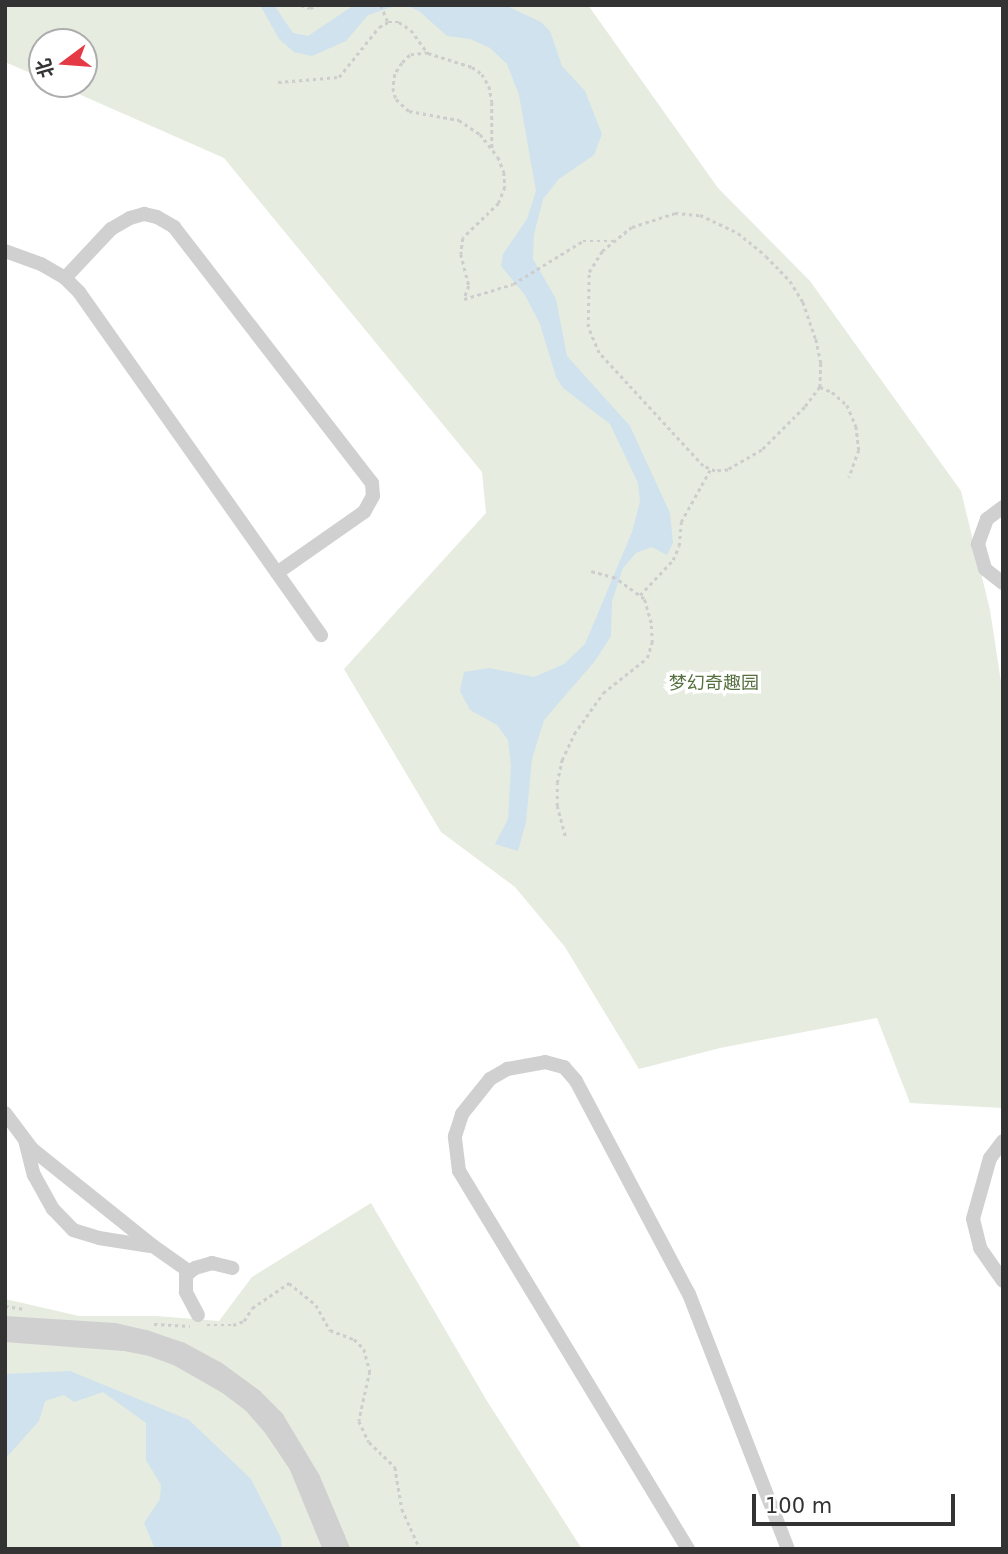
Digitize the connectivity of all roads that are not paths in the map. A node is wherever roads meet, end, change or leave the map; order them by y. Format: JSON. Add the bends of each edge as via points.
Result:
{"nodes":[{"id":1,"x":5,"y":251,"type":"edge"},
{"id":2,"x":65,"y":278,"type":"junction"},
{"id":3,"x":1003,"y":508,"type":"edge"},
{"id":4,"x":278,"y":573,"type":"junction"},
{"id":5,"x":1003,"y":583,"type":"edge"},
{"id":6,"x":321,"y":635,"type":"dead end"},
{"id":7,"x":5,"y":1113,"type":"edge"},
{"id":8,"x":24,"y":1139,"type":"junction"},
{"id":9,"x":1003,"y":1140,"type":"edge"},
{"id":10,"x":153,"y":1247,"type":"junction"},
{"id":11,"x":232,"y":1268,"type":"dead end"},
{"id":12,"x":190,"y":1272,"type":"junction"},
{"id":13,"x":1003,"y":1281,"type":"edge"},
{"id":14,"x":199,"y":1322,"type":"road end"},
{"id":15,"x":5,"y":1323,"type":"edge"},
{"id":16,"x":5,"y":1335,"type":"edge"},
{"id":17,"x":330,"y":1549,"type":"edge"},
{"id":18,"x":343,"y":1549,"type":"edge"},
{"id":19,"x":688,"y":1549,"type":"edge"},
{"id":20,"x":788,"y":1549,"type":"edge"}],
"edges":[{"from":1,"to":2,"type":"street"},
{"from":2,"to":4,"type":"street"},
{"from":2,"to":4,"type":"street","via":[[111,229],[130,218],[144,214],[174,227],[372,483],[373,496],[364,512]]},
{"from":3,"to":5,"type":"street","via":[[987,519],[978,544],[985,569]]},
{"from":4,"to":6,"type":"street"},
{"from":7,"to":8,"type":"street"},
{"from":8,"to":10,"type":"street"},
{"from":8,"to":10,"type":"street","via":[[34,1175],[53,1209],[73,1230]]},
{"from":9,"to":13,"type":"street","via":[[990,1158],[973,1219],[980,1248]]},
{"from":10,"to":12,"type":"street"},
{"from":11,"to":12,"type":"street","via":[[212,1263]]},
{"from":12,"to":14,"type":"street","via":[[186,1292]]},
{"from":15,"to":18,"type":"street","via":[[115,1330],[181,1349],[218,1369],[276,1418],[313,1478]]},
{"from":16,"to":17,"type":"street","via":[[150,1349],[226,1387],[251,1406],[296,1466]]},
{"from":19,"to":20,"type":"street","via":[[458,1171],[455,1136],[462,1114],[490,1079],[507,1069],[544,1062],[564,1067],[576,1081],[689,1294]]}]}
